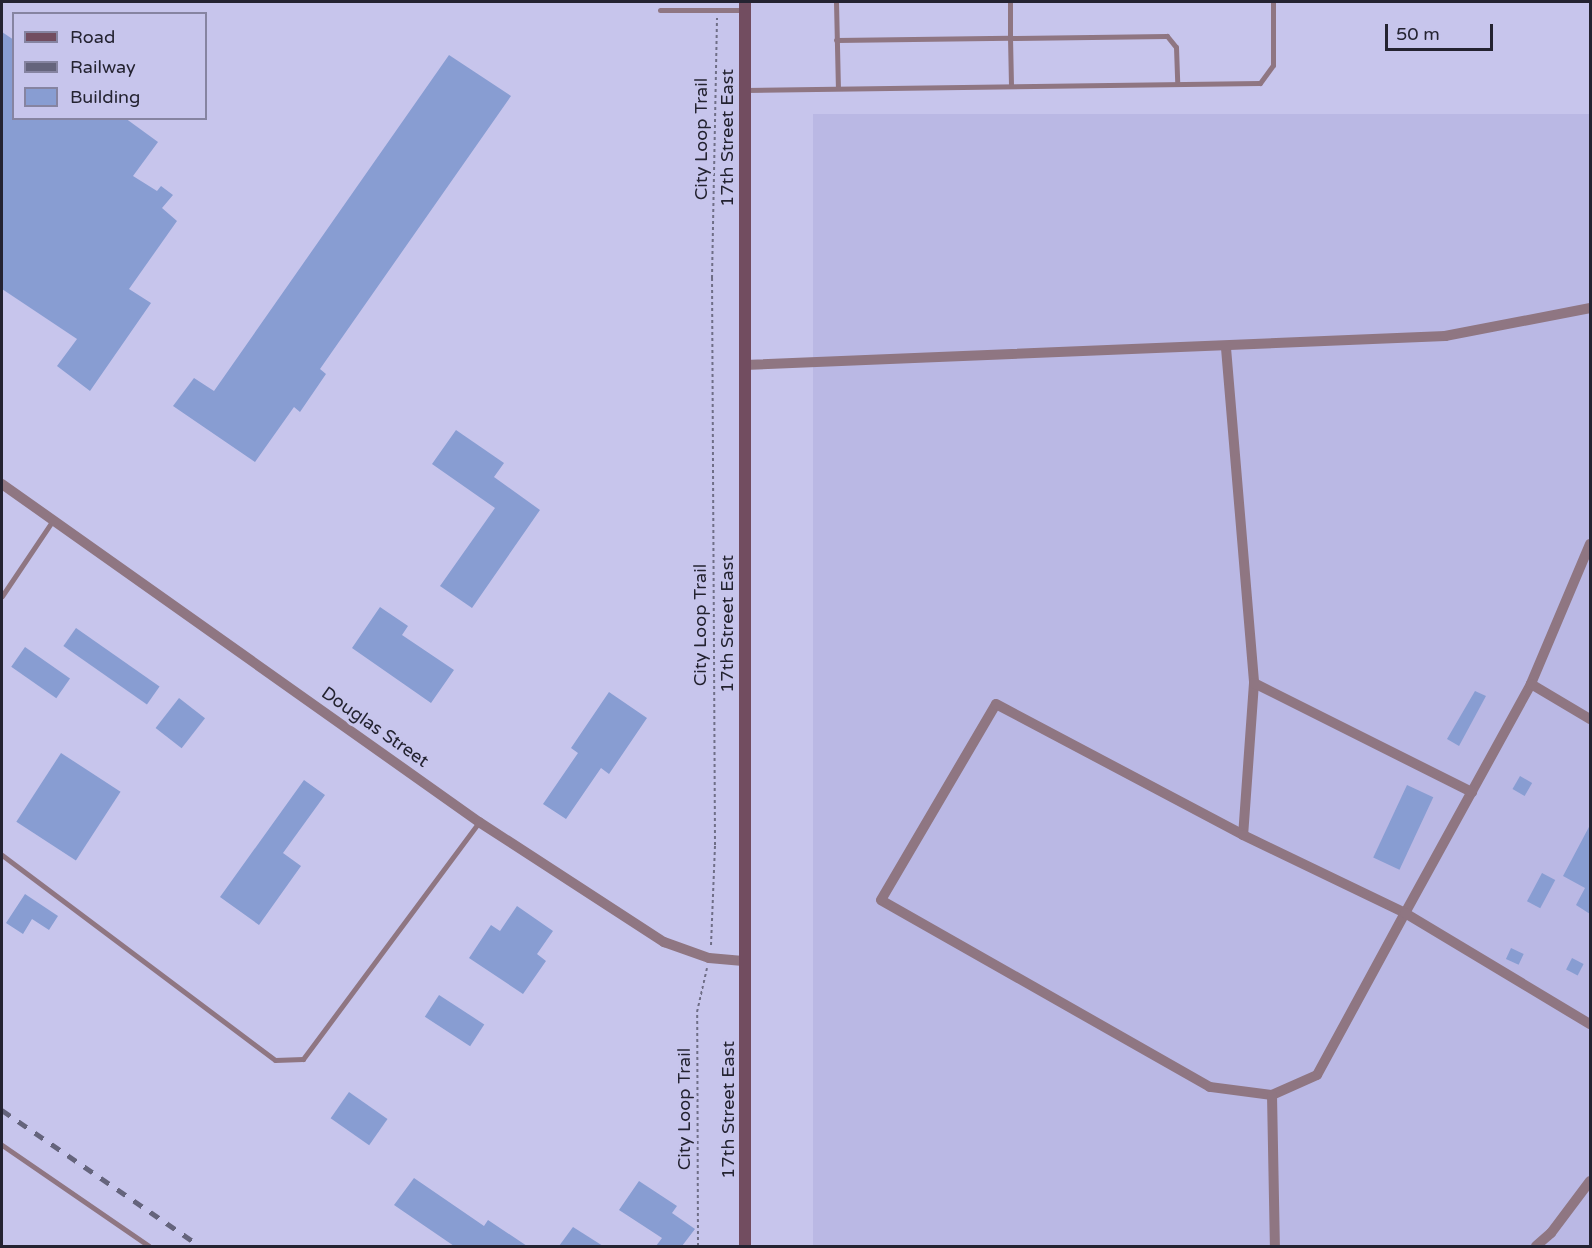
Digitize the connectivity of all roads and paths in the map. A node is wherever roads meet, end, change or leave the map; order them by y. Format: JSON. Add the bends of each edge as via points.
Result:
{"nodes":[{"id":1,"x":837,"y":2,"type":"edge"},
{"id":2,"x":1010,"y":2,"type":"edge"},
{"id":3,"x":1273,"y":2,"type":"edge"},
{"id":4,"x":745,"y":6,"type":"edge"},
{"id":5,"x":660,"y":10,"type":"dead end"},
{"id":6,"x":717,"y":10,"type":"junction"},
{"id":7,"x":1010,"y":38,"type":"junction"},
{"id":8,"x":837,"y":40,"type":"junction"},
{"id":9,"x":1177,"y":82,"type":"junction"},
{"id":10,"x":1011,"y":85,"type":"junction"},
{"id":11,"x":838,"y":88,"type":"junction"},
{"id":12,"x":745,"y":90,"type":"junction"},
{"id":13,"x":1590,"y":308,"type":"edge"},
{"id":14,"x":1226,"y":348,"type":"junction"},
{"id":15,"x":745,"y":364,"type":"junction"},
{"id":16,"x":2,"y":484,"type":"edge"},
{"id":17,"x":54,"y":519,"type":"junction"},
{"id":18,"x":1590,"y":544,"type":"edge"},
{"id":19,"x":2,"y":596,"type":"edge"},
{"id":20,"x":1254,"y":682,"type":"junction"},
{"id":21,"x":1531,"y":684,"type":"junction"},
{"id":22,"x":1590,"y":719,"type":"edge"},
{"id":23,"x":1472,"y":792,"type":"junction"},
{"id":24,"x":479,"y":822,"type":"junction"},
{"id":25,"x":1243,"y":835,"type":"junction"},
{"id":26,"x":2,"y":855,"type":"edge"},
{"id":27,"x":1405,"y":913,"type":"junction"},
{"id":28,"x":709,"y":958,"type":"junction"},
{"id":29,"x":746,"y":962,"type":"junction"},
{"id":30,"x":1590,"y":1024,"type":"edge"},
{"id":31,"x":1272,"y":1095,"type":"junction"},
{"id":32,"x":2,"y":1145,"type":"edge"},
{"id":33,"x":1590,"y":1181,"type":"edge"},
{"id":34,"x":149,"y":1246,"type":"edge"},
{"id":35,"x":698,"y":1246,"type":"edge"},
{"id":36,"x":745,"y":1246,"type":"edge"},
{"id":37,"x":1275,"y":1246,"type":"edge"},
{"id":38,"x":1536,"y":1246,"type":"edge"}],
"edges":[{"from":1,"to":8,"type":"lane"},
{"from":2,"to":7,"type":"lane"},
{"from":3,"to":9,"type":"lane","via":[[1273,65],[1269,76],[1260,82]]},
{"from":4,"to":6,"type":"lane"},
{"from":4,"to":12,"type":"main road","name":"17th Street East"},
{"from":5,"to":6,"type":"lane"},
{"from":6,"to":28,"type":"path","name":"City Loop Trail","via":[[712,278],[715,845],[714,929]]},
{"from":7,"to":8,"type":"lane"},
{"from":7,"to":9,"type":"lane","via":[[1167,36],[1176,47]]},
{"from":7,"to":10,"type":"lane"},
{"from":8,"to":11,"type":"lane"},
{"from":9,"to":10,"type":"lane"},
{"from":10,"to":11,"type":"lane"},
{"from":11,"to":12,"type":"lane"},
{"from":12,"to":15,"type":"main road","name":"17th Street East"},
{"from":13,"to":14,"type":"street","via":[[1445,336]]},
{"from":14,"to":15,"type":"street"},
{"from":14,"to":20,"type":"street"},
{"from":15,"to":29,"type":"main road","name":"17th Street East"},
{"from":16,"to":17,"type":"street","name":"Douglas Street"},
{"from":17,"to":19,"type":"lane"},
{"from":17,"to":24,"type":"street","name":"Douglas Street"},
{"from":18,"to":21,"type":"street"},
{"from":20,"to":23,"type":"street"},
{"from":20,"to":25,"type":"street"},
{"from":21,"to":22,"type":"street"},
{"from":21,"to":23,"type":"street"},
{"from":23,"to":27,"type":"street"},
{"from":24,"to":26,"type":"lane","via":[[303,1059],[275,1060]]},
{"from":24,"to":28,"type":"street","name":"Douglas Street","via":[[663,942]]},
{"from":25,"to":27,"type":"street"},
{"from":25,"to":31,"type":"street","via":[[996,704],[881,900],[1210,1087]]},
{"from":27,"to":30,"type":"street"},
{"from":27,"to":31,"type":"street","via":[[1317,1075]]},
{"from":28,"to":29,"type":"street","name":"Douglas Street"},
{"from":28,"to":35,"type":"path","name":"City Loop Trail","via":[[697,1012]]},
{"from":29,"to":36,"type":"main road","name":"17th Street East"},
{"from":31,"to":37,"type":"street"},
{"from":32,"to":34,"type":"lane"},
{"from":33,"to":38,"type":"street","via":[[1551,1233]]}]}
